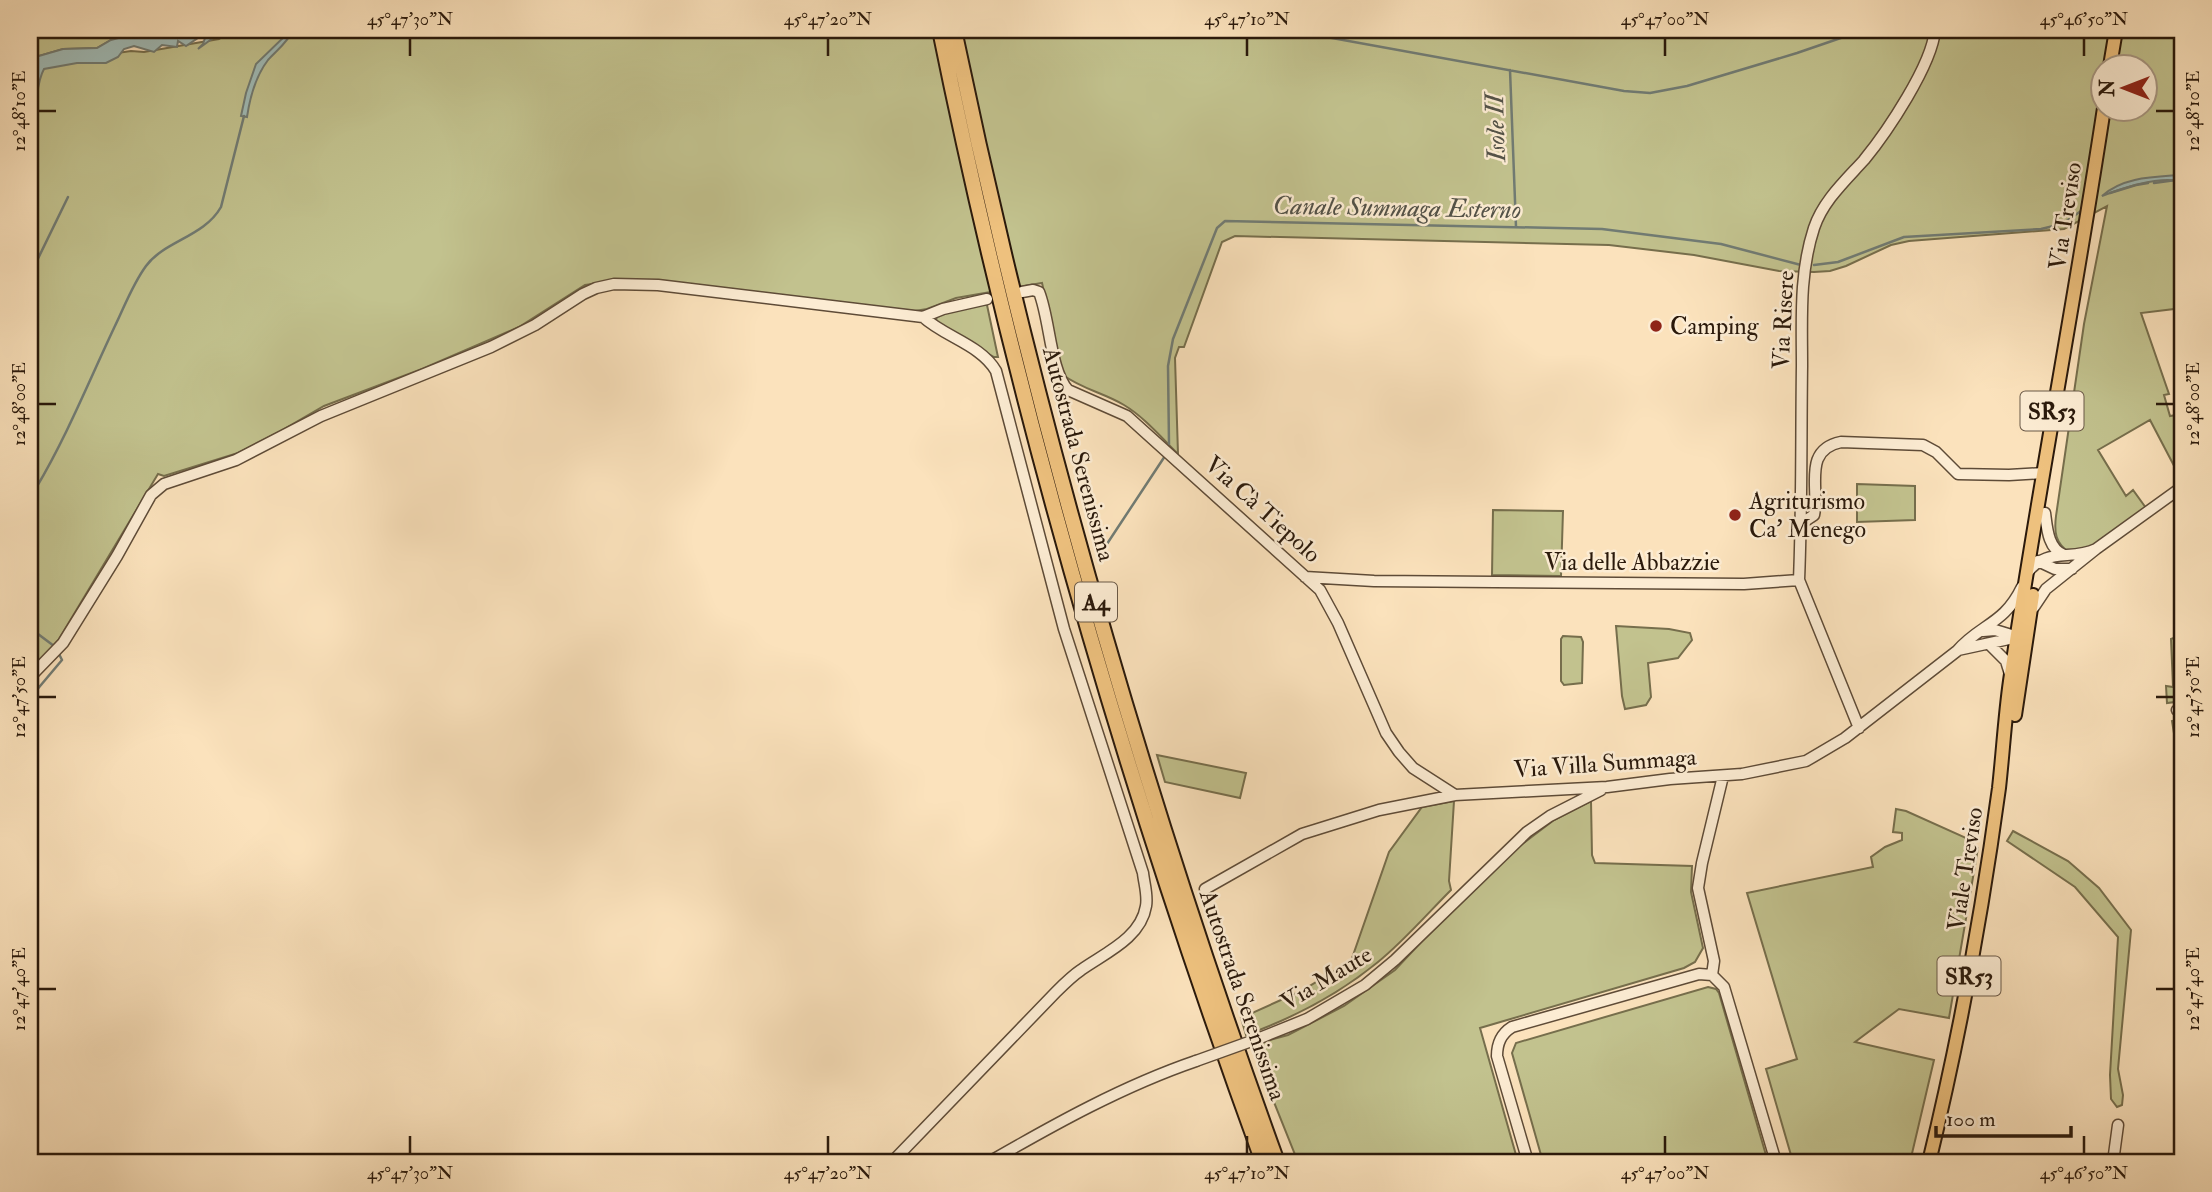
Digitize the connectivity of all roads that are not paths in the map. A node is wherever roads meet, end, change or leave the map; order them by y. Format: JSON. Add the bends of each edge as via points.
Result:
{"nodes":[{"id":1,"x":940,"y":30,"type":"edge"},
{"id":2,"x":954,"y":30,"type":"edge"},
{"id":3,"x":1935,"y":30,"type":"edge"},
{"id":4,"x":2116,"y":30,"type":"edge"},
{"id":5,"x":2112,"y":52,"type":"edge"},
{"id":6,"x":2102,"y":122,"type":"edge"},
{"id":7,"x":1022,"y":292,"type":"dead end"},
{"id":8,"x":987,"y":299,"type":"dead end"},
{"id":9,"x":923,"y":317,"type":"junction"},
{"id":10,"x":2068,"y":331,"type":"junction"},
{"id":11,"x":2043,"y":473,"type":"junction"},
{"id":12,"x":2182,"y":487,"type":"edge"},
{"id":13,"x":2040,"y":492,"type":"junction"},
{"id":14,"x":2045,"y":513,"type":"junction"},
{"id":15,"x":1802,"y":523,"type":"junction"},
{"id":16,"x":2096,"y":550,"type":"junction"},
{"id":17,"x":2064,"y":555,"type":"junction"},
{"id":18,"x":2038,"y":561,"type":"junction"},
{"id":19,"x":2072,"y":569,"type":"junction"},
{"id":20,"x":2028,"y":571,"type":"junction"},
{"id":21,"x":1306,"y":577,"type":"junction"},
{"id":22,"x":1799,"y":580,"type":"junction"},
{"id":23,"x":2030,"y":618,"type":"junction"},
{"id":24,"x":1983,"y":631,"type":"junction"},
{"id":25,"x":2018,"y":637,"type":"junction"},
{"id":26,"x":1989,"y":644,"type":"junction"},
{"id":27,"x":1957,"y":651,"type":"junction"},
{"id":28,"x":30,"y":677,"type":"edge"},
{"id":29,"x":2010,"y":681,"type":"junction"},
{"id":30,"x":2016,"y":706,"type":"junction"},
{"id":31,"x":1859,"y":728,"type":"junction"},
{"id":32,"x":1723,"y":776,"type":"junction"},
{"id":33,"x":1608,"y":787,"type":"junction"},
{"id":34,"x":1999,"y":787,"type":"junction"},
{"id":35,"x":1560,"y":789,"type":"junction"},
{"id":36,"x":1455,"y":795,"type":"junction"},
{"id":37,"x":1563,"y":808,"type":"junction"},
{"id":38,"x":1205,"y":889,"type":"dead end"},
{"id":39,"x":1712,"y":975,"type":"junction"},
{"id":40,"x":1942,"y":1108,"type":"junction"},
{"id":41,"x":2118,"y":1125,"type":"dead end"},
{"id":42,"x":892,"y":1162,"type":"edge"},
{"id":43,"x":989,"y":1162,"type":"edge"},
{"id":44,"x":1263,"y":1162,"type":"edge"},
{"id":45,"x":1277,"y":1162,"type":"edge"},
{"id":46,"x":1528,"y":1162,"type":"edge"},
{"id":47,"x":1776,"y":1162,"type":"edge"},
{"id":48,"x":1923,"y":1162,"type":"edge"},
{"id":49,"x":1929,"y":1162,"type":"edge"},
{"id":50,"x":2113,"y":1162,"type":"edge"}],
"edges":[{"from":1,"to":44,"type":"highway","name":"Autostrada Serenissima","number":"A4","via":[[1005,317],[1068,556],[1143,810]]},
{"from":2,"to":45,"type":"highway","name":"Autostrada Serenissima","number":"A4","via":[[1017,310],[1079,545],[1164,831]]},
{"from":3,"to":15,"type":"street","name":"Via Risere","via":[[1929,55],[1903,103],[1875,146],[1828,202],[1814,229],[1801,292]]},
{"from":4,"to":5,"type":"main road"},
{"from":6,"to":10,"type":"main road","name":"Via Treviso","number":"SR53"},
{"from":7,"to":21,"type":"street","name":"Via Cà Tiepolo","via":[[1039,292],[1057,369],[1068,390],[1127,416]]},
{"from":8,"to":9,"type":"street"},
{"from":9,"to":28,"type":"street","via":[[659,285],[596,288],[491,347],[321,416],[236,460],[164,484],[151,495],[57,649]]},
{"from":9,"to":42,"type":"street","via":[[990,360],[996,371],[1064,629],[1143,873],[1146,906],[1136,930],[1056,992]]},
{"from":10,"to":11,"type":"main road","name":"Via Treviso","number":"SR53"},
{"from":10,"to":14,"type":"main road","name":"Via Treviso"},
{"from":11,"to":13,"type":"main road","name":"Via Treviso","number":"SR53"},
{"from":11,"to":15,"type":"street","name":"Via Risere","via":[[1958,474],[1923,445],[1841,442],[1825,449],[1816,464],[1814,515]]},
{"from":12,"to":16,"type":"street"},
{"from":13,"to":18,"type":"street"},
{"from":13,"to":20,"type":"main road","name":"Via Treviso","number":"SR53"},
{"from":14,"to":17,"type":"street","via":[[2051,542]]},
{"from":14,"to":18,"type":"main road","name":"Via Treviso"},
{"from":15,"to":22,"type":"street","name":"Via Risere"},
{"from":16,"to":17,"type":"street"},
{"from":16,"to":19,"type":"street"},
{"from":17,"to":18,"type":"street"},
{"from":18,"to":19,"type":"street","via":[[2055,569]]},
{"from":18,"to":20,"type":"street","name":"Via Villa Summaga"},
{"from":18,"to":23,"type":"main road","name":"Viale Treviso"},
{"from":19,"to":23,"type":"street","via":[[2046,589]]},
{"from":20,"to":24,"type":"street","name":"Via Villa Summaga","via":[[2011,607]]},
{"from":20,"to":25,"type":"main road","name":"Viale Treviso","number":"SR53"},
{"from":21,"to":22,"type":"street","name":"Via delle Abbazzie","via":[[1744,584]]},
{"from":21,"to":36,"type":"street","name":"Via Cà Tiepolo","via":[[1328,601],[1386,733],[1413,768]]},
{"from":22,"to":31,"type":"street"},
{"from":23,"to":25,"type":"street"},
{"from":23,"to":30,"type":"main road","name":"Viale Treviso"},
{"from":24,"to":25,"type":"street"},
{"from":24,"to":27,"type":"street","name":"Via Villa Summaga"},
{"from":25,"to":26,"type":"street"},
{"from":25,"to":29,"type":"main road","name":"Viale Treviso","number":"SR53"},
{"from":25,"to":30,"type":"street"},
{"from":26,"to":27,"type":"street"},
{"from":26,"to":29,"type":"street","via":[[2006,661]]},
{"from":27,"to":31,"type":"street","name":"Via Villa Summaga"},
{"from":29,"to":34,"type":"main road","name":"Viale Treviso","number":"SR53"},
{"from":30,"to":34,"type":"main road","name":"Viale Treviso"},
{"from":31,"to":32,"type":"street","name":"Via Villa Summaga","via":[[1806,761]]},
{"from":32,"to":33,"type":"street","name":"Via Villa Summaga"},
{"from":32,"to":39,"type":"street","via":[[1698,888],[1714,961]]},
{"from":33,"to":35,"type":"street","name":"Via Villa Summaga"},
{"from":33,"to":37,"type":"street","name":"Via Maute"},
{"from":34,"to":40,"type":"main road","name":"Viale Treviso","number":"SR53"},
{"from":35,"to":36,"type":"street","name":"Via Villa Summaga"},
{"from":35,"to":37,"type":"street"},
{"from":36,"to":38,"type":"street","name":"Via Villa Summaga","via":[[1379,810],[1302,834]]},
{"from":37,"to":43,"type":"street","name":"Via Maute","bridge":true,"via":[[1527,832],[1365,985],[1307,1019],[1120,1091]]},
{"from":39,"to":46,"type":"street","via":[[1696,975],[1506,1031],[1497,1056]]},
{"from":39,"to":47,"type":"street","via":[[1724,987]]},
{"from":40,"to":48,"type":"street"},
{"from":40,"to":49,"type":"main road","name":"Viale Treviso","number":"SR53"},
{"from":41,"to":50,"type":"street"}]}
